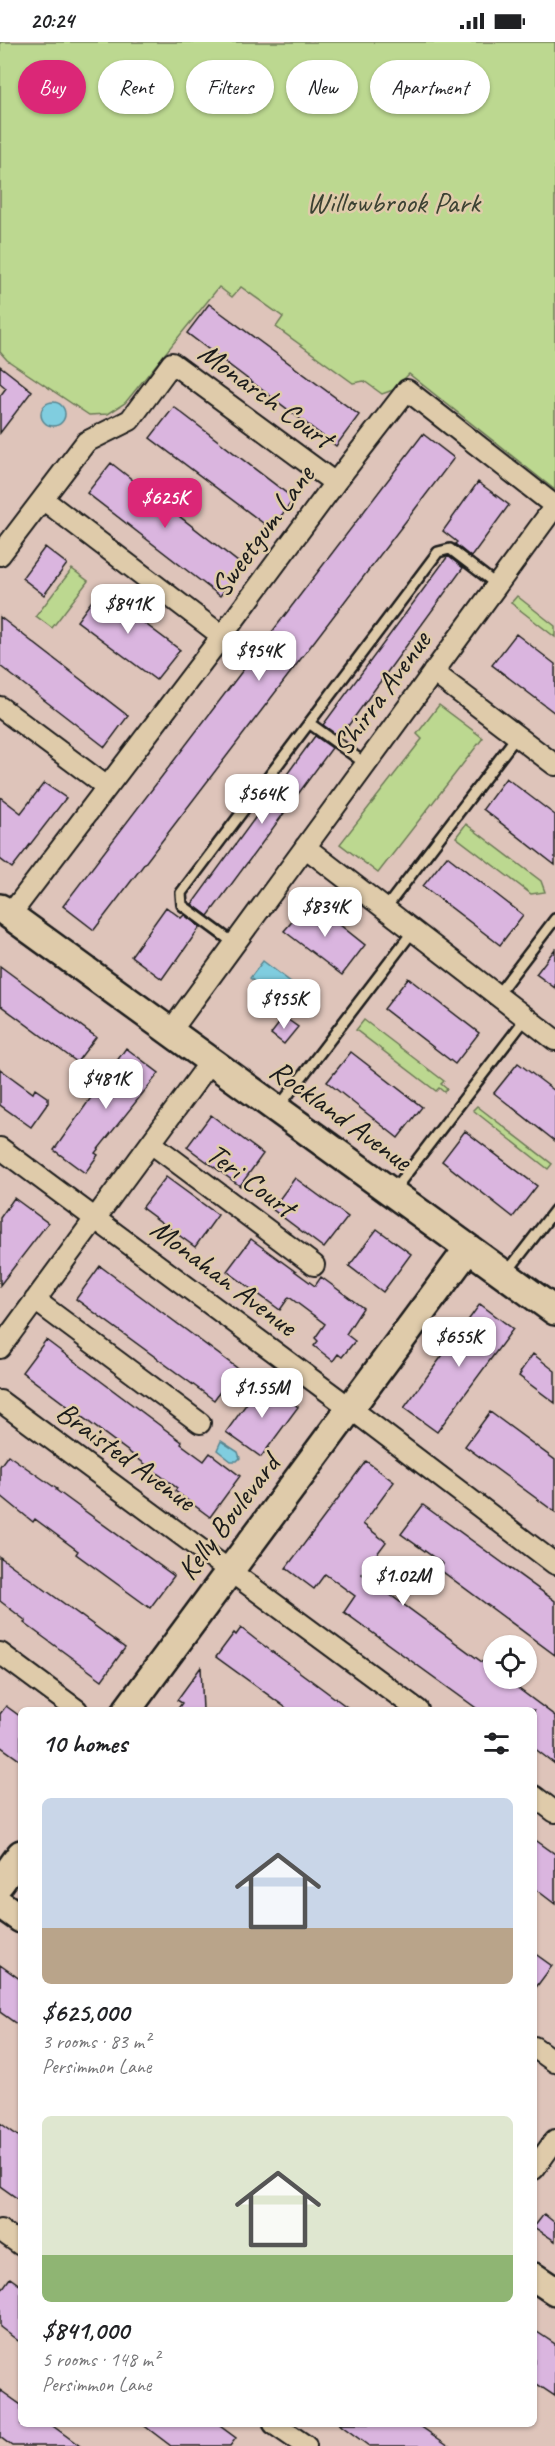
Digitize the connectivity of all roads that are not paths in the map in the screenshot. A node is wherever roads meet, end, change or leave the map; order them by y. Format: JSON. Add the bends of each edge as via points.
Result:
{"nodes":[{"id":1,"x":335,"y":483,"type":"junction"},
{"id":2,"x":44,"y":500,"type":"junction"},
{"id":3,"x":555,"y":506,"type":"edge"},
{"id":4,"x":0,"y":555,"type":"edge"},
{"id":5,"x":497,"y":585,"type":"junction"},
{"id":6,"x":222,"y":636,"type":"junction"},
{"id":7,"x":434,"y":672,"type":"junction"},
{"id":8,"x":0,"y":707,"type":"edge"},
{"id":9,"x":309,"y":723,"type":"junction"},
{"id":10,"x":517,"y":735,"type":"junction"},
{"id":11,"x":366,"y":764,"type":"junction"},
{"id":12,"x":555,"y":764,"type":"edge"},
{"id":13,"x":107,"y":787,"type":"junction"},
{"id":14,"x":305,"y":847,"type":"junction"},
{"id":15,"x":385,"y":909,"type":"junction"},
{"id":16,"x":5,"y":912,"type":"edge"},
{"id":17,"x":555,"y":919,"type":"edge"},
{"id":18,"x":413,"y":931,"type":"junction"},
{"id":19,"x":235,"y":944,"type":"junction"},
{"id":20,"x":497,"y":995,"type":"junction"},
{"id":21,"x":526,"y":1018,"type":"junction"},
{"id":22,"x":170,"y":1032,"type":"junction"},
{"id":23,"x":555,"y":1040,"type":"edge"},
{"id":24,"x":211,"y":1061,"type":"junction"},
{"id":25,"x":277,"y":1109,"type":"junction"},
{"id":26,"x":151,"y":1143,"type":"junction"},
{"id":27,"x":0,"y":1148,"type":"edge"},
{"id":28,"x":392,"y":1193,"type":"junction"},
{"id":29,"x":555,"y":1210,"type":"edge"},
{"id":30,"x":95,"y":1219,"type":"junction"},
{"id":31,"x":468,"y":1249,"type":"junction"},
{"id":32,"x":314,"y":1265,"type":"dead end"},
{"id":33,"x":505,"y":1275,"type":"junction"},
{"id":34,"x":35,"y":1300,"type":"junction"},
{"id":35,"x":555,"y":1311,"type":"edge"},
{"id":36,"x":0,"y":1348,"type":"edge"},
{"id":37,"x":0,"y":1401,"type":"edge"},
{"id":38,"x":350,"y":1408,"type":"junction"},
{"id":39,"x":200,"y":1423,"type":"dead end"},
{"id":40,"x":555,"y":1564,"type":"edge"},
{"id":41,"x":230,"y":1570,"type":"junction"},
{"id":42,"x":0,"y":1653,"type":"edge"},
{"id":43,"x":73,"y":1707,"type":"edge"},
{"id":44,"x":129,"y":1707,"type":"edge"},
{"id":45,"x":414,"y":1707,"type":"edge"},
{"id":46,"x":537,"y":1798,"type":"edge"},
{"id":47,"x":555,"y":1812,"type":"edge"},
{"id":48,"x":18,"y":1858,"type":"edge"},
{"id":49,"x":0,"y":1883,"type":"edge"},
{"id":50,"x":0,"y":1904,"type":"edge"},
{"id":51,"x":18,"y":1917,"type":"edge"},
{"id":52,"x":537,"y":2049,"type":"edge"},
{"id":53,"x":555,"y":2062,"type":"edge"},
{"id":54,"x":555,"y":2140,"type":"edge"},
{"id":55,"x":537,"y":2165,"type":"edge"},
{"id":56,"x":1,"y":2232,"type":"edge"},
{"id":57,"x":18,"y":2243,"type":"edge"},
{"id":58,"x":537,"y":2279,"type":"edge"},
{"id":59,"x":555,"y":2291,"type":"edge"},
{"id":60,"x":278,"y":2427,"type":"edge"},
{"id":61,"x":306,"y":2446,"type":"edge"}],
"edges":[{"from":1,"to":2,"type":"street","name":"Monarch Court","via":[[172,363],[130,420],[86,442]]},
{"from":1,"to":3,"type":"street","name":"Sweetgum Lane","via":[[407,390]]},
{"from":1,"to":6,"type":"street","name":"Sweetgum Lane"},
{"from":2,"to":4,"type":"street"},
{"from":2,"to":6,"type":"street"},
{"from":3,"to":5,"type":"street","name":"Shirra Avenue"},
{"from":5,"to":7,"type":"street","name":"Shirra Avenue"},
{"from":5,"to":9,"type":"lane","via":[[450,549],[438,552]]},
{"from":6,"to":13,"type":"street","name":"Sweetgum Lane"},
{"from":7,"to":10,"type":"street"},
{"from":7,"to":11,"type":"street","name":"Shirra Avenue"},
{"from":8,"to":13,"type":"street"},
{"from":9,"to":11,"type":"lane"},
{"from":9,"to":19,"type":"lane","via":[[181,893],[182,905]]},
{"from":10,"to":12,"type":"street"},
{"from":10,"to":15,"type":"lane"},
{"from":11,"to":14,"type":"street","name":"Shirra Avenue"},
{"from":13,"to":16,"type":"street","name":"Sweetgum Lane"},
{"from":14,"to":15,"type":"street"},
{"from":14,"to":19,"type":"street","name":"Shirra Avenue"},
{"from":15,"to":18,"type":"street"},
{"from":16,"to":22,"type":"street","name":"Rockland Avenue"},
{"from":17,"to":20,"type":"lane"},
{"from":18,"to":20,"type":"street"},
{"from":18,"to":25,"type":"lane"},
{"from":19,"to":22,"type":"street","name":"Shirra Avenue"},
{"from":20,"to":21,"type":"street"},
{"from":21,"to":23,"type":"street"},
{"from":21,"to":28,"type":"lane"},
{"from":22,"to":24,"type":"street","name":"Rockland Avenue"},
{"from":24,"to":25,"type":"street","name":"Rockland Avenue"},
{"from":24,"to":26,"type":"street"},
{"from":25,"to":28,"type":"street","name":"Rockland Avenue"},
{"from":26,"to":30,"type":"street"},
{"from":26,"to":32,"type":"street","name":"Teri Court"},
{"from":27,"to":30,"type":"street","name":"Monahan Avenue"},
{"from":28,"to":31,"type":"street","name":"Rockland Avenue"},
{"from":29,"to":33,"type":"lane"},
{"from":30,"to":34,"type":"street"},
{"from":30,"to":38,"type":"street","name":"Monahan Avenue"},
{"from":31,"to":33,"type":"street","name":"Rockland Avenue"},
{"from":31,"to":38,"type":"street","name":"Kelly Boulevard"},
{"from":33,"to":35,"type":"street","name":"Rockland Avenue"},
{"from":34,"to":36,"type":"street"},
{"from":34,"to":39,"type":"street"},
{"from":37,"to":41,"type":"street","name":"Braisted Avenue"},
{"from":38,"to":40,"type":"street","name":"Monahan Avenue"},
{"from":38,"to":41,"type":"street","name":"Kelly Boulevard"},
{"from":41,"to":44,"type":"street","name":"Kelly Boulevard"},
{"from":41,"to":45,"type":"street","name":"Braisted Avenue"},
{"from":42,"to":43,"type":"street"},
{"from":46,"to":47,"type":"street"},
{"from":48,"to":49,"type":"street"},
{"from":50,"to":51,"type":"street"},
{"from":52,"to":53,"type":"street"},
{"from":54,"to":55,"type":"street"},
{"from":56,"to":57,"type":"street"},
{"from":58,"to":59,"type":"street"},
{"from":60,"to":61,"type":"street"}]}
